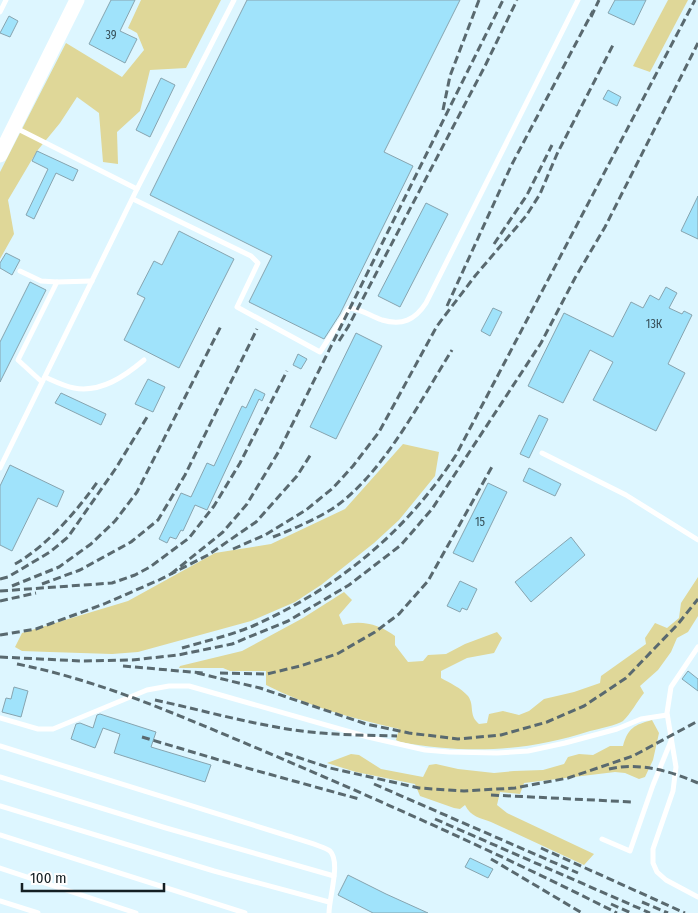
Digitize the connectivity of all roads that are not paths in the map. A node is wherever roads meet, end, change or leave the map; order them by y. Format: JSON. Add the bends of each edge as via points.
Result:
{"nodes":[{"id":1,"x":6,"y":0,"type":"edge"},
{"id":2,"x":76,"y":0,"type":"edge"},
{"id":3,"x":234,"y":0,"type":"edge"},
{"id":4,"x":578,"y":0,"type":"edge"},
{"id":5,"x":0,"y":12,"type":"edge"},
{"id":6,"x":14,"y":127,"type":"junction"},
{"id":7,"x":0,"y":155,"type":"edge"},
{"id":8,"x":137,"y":189,"type":"junction"},
{"id":9,"x":133,"y":199,"type":"junction"},
{"id":10,"x":20,"y":272,"type":"dead end"},
{"id":11,"x":92,"y":281,"type":"junction"},
{"id":12,"x":57,"y":282,"type":"junction"},
{"id":13,"x":144,"y":360,"type":"dead end"},
{"id":14,"x":44,"y":380,"type":"junction"},
{"id":15,"x":542,"y":452,"type":"dead end"},
{"id":16,"x":0,"y":468,"type":"edge"},
{"id":17,"x":698,"y":540,"type":"edge"},
{"id":18,"x":698,"y":647,"type":"edge"},
{"id":19,"x":667,"y":715,"type":"junction"},
{"id":20,"x":0,"y":718,"type":"edge"},
{"id":21,"x":672,"y":740,"type":"junction"},
{"id":22,"x":0,"y":746,"type":"edge"},
{"id":23,"x":0,"y":777,"type":"edge"},
{"id":24,"x":0,"y":806,"type":"edge"},
{"id":25,"x":0,"y":835,"type":"edge"},
{"id":26,"x":602,"y":839,"type":"dead end"},
{"id":27,"x":0,"y":868,"type":"edge"},
{"id":28,"x":334,"y":876,"type":"junction"},
{"id":29,"x":698,"y":897,"type":"edge"},
{"id":30,"x":0,"y":901,"type":"edge"},
{"id":31,"x":329,"y":902,"type":"junction"},
{"id":32,"x":38,"y":913,"type":"edge"},
{"id":33,"x":136,"y":913,"type":"edge"},
{"id":34,"x":245,"y":913,"type":"edge"},
{"id":35,"x":329,"y":913,"type":"edge"}],
"edges":[{"from":1,"to":5,"type":"lane"},
{"from":2,"to":6,"type":"main road"},
{"from":3,"to":8,"type":"lane"},
{"from":4,"to":9,"type":"lane","via":[[426,303],[409,320],[382,320],[349,308],[320,352],[237,307],[258,263],[251,256]]},
{"from":6,"to":7,"type":"main road"},
{"from":6,"to":8,"type":"lane"},
{"from":8,"to":9,"type":"lane"},
{"from":9,"to":11,"type":"lane"},
{"from":10,"to":12,"type":"lane","via":[[41,282]]},
{"from":11,"to":12,"type":"lane"},
{"from":11,"to":14,"type":"lane"},
{"from":12,"to":14,"type":"lane","via":[[18,360]]},
{"from":13,"to":14,"type":"lane","via":[[124,376],[97,387],[75,388]]},
{"from":14,"to":16,"type":"lane"},
{"from":15,"to":17,"type":"lane","via":[[626,495]]},
{"from":18,"to":19,"type":"lane","via":[[672,687]]},
{"from":19,"to":20,"type":"lane","via":[[641,719],[617,729],[528,751],[478,754],[400,744],[190,686],[147,690],[53,729],[38,729]]},
{"from":19,"to":21,"type":"lane"},
{"from":21,"to":26,"type":"lane","via":[[630,851]]},
{"from":21,"to":29,"type":"lane","via":[[676,767],[673,790],[653,849],[654,863],[657,872],[666,880]]},
{"from":22,"to":28,"type":"lane","via":[[329,850],[334,858]]},
{"from":23,"to":28,"type":"lane"},
{"from":24,"to":31,"type":"lane"},
{"from":25,"to":34,"type":"lane"},
{"from":27,"to":33,"type":"lane"},
{"from":28,"to":31,"type":"lane"},
{"from":30,"to":32,"type":"lane"},
{"from":31,"to":35,"type":"lane"}]}
